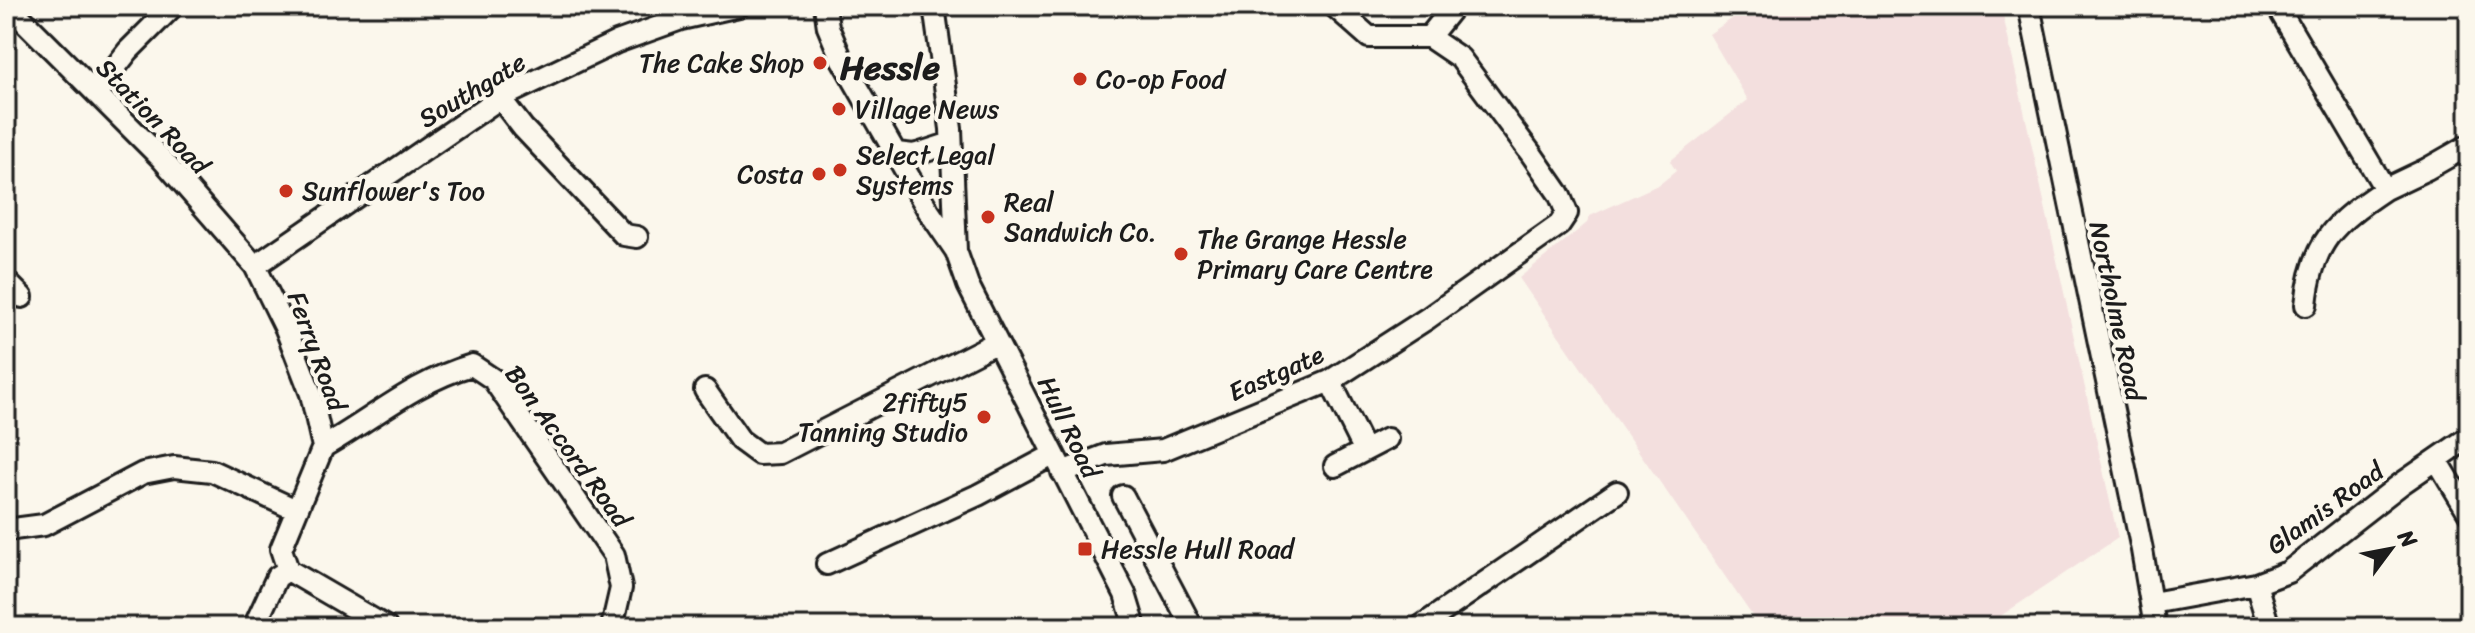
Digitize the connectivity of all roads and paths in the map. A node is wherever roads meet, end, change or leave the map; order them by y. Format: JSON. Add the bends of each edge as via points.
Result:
{"nodes":[{"id":1,"x":9,"y":6,"type":"edge"},
{"id":2,"x":173,"y":6,"type":"edge"},
{"id":3,"x":739,"y":6,"type":"edge"},
{"id":4,"x":825,"y":6,"type":"edge"},
{"id":5,"x":934,"y":6,"type":"edge"},
{"id":6,"x":1334,"y":6,"type":"edge"},
{"id":7,"x":1454,"y":6,"type":"edge"},
{"id":8,"x":2029,"y":6,"type":"edge"},
{"id":9,"x":2277,"y":6,"type":"edge"},
{"id":10,"x":1429,"y":37,"type":"junction"},
{"id":11,"x":96,"y":92,"type":"junction"},
{"id":12,"x":500,"y":98,"type":"junction"},
{"id":13,"x":951,"y":143,"type":"junction"},
{"id":14,"x":2469,"y":145,"type":"edge"},
{"id":15,"x":896,"y":153,"type":"junction"},
{"id":16,"x":2385,"y":189,"type":"junction"},
{"id":17,"x":637,"y":237,"type":"dead end"},
{"id":18,"x":956,"y":251,"type":"junction"},
{"id":19,"x":255,"y":266,"type":"junction"},
{"id":20,"x":6,"y":281,"type":"edge"},
{"id":21,"x":22,"y":297,"type":"dead end"},
{"id":22,"x":2306,"y":305,"type":"dead end"},
{"id":23,"x":997,"y":342,"type":"junction"},
{"id":24,"x":1330,"y":381,"type":"junction"},
{"id":25,"x":705,"y":390,"type":"dead end"},
{"id":26,"x":2469,"y":437,"type":"edge"},
{"id":27,"x":1387,"y":439,"type":"dead end"},
{"id":28,"x":323,"y":447,"type":"junction"},
{"id":29,"x":1364,"y":449,"type":"junction"},
{"id":30,"x":2437,"y":460,"type":"junction"},
{"id":31,"x":1058,"y":464,"type":"junction"},
{"id":32,"x":1335,"y":466,"type":"dead end"},
{"id":33,"x":1617,"y":492,"type":"dead end"},
{"id":34,"x":1123,"y":496,"type":"dead end"},
{"id":35,"x":296,"y":510,"type":"junction"},
{"id":36,"x":2469,"y":513,"type":"edge"},
{"id":37,"x":6,"y":530,"type":"edge"},
{"id":38,"x":827,"y":564,"type":"dead end"},
{"id":39,"x":288,"y":570,"type":"junction"},
{"id":40,"x":2256,"y":584,"type":"junction"},
{"id":41,"x":2152,"y":603,"type":"junction"},
{"id":42,"x":254,"y":627,"type":"edge"},
{"id":43,"x":386,"y":627,"type":"edge"},
{"id":44,"x":612,"y":627,"type":"edge"},
{"id":45,"x":1135,"y":627,"type":"edge"},
{"id":46,"x":1192,"y":627,"type":"edge"},
{"id":47,"x":1420,"y":627,"type":"edge"},
{"id":48,"x":2155,"y":627,"type":"edge"},
{"id":49,"x":2269,"y":627,"type":"edge"}],
"edges":[{"from":1,"to":11,"type":"street","name":"Station Road"},
{"from":2,"to":11,"type":"street"},
{"from":3,"to":12,"type":"street","name":"Southgate","via":[[617,42]]},
{"from":4,"to":15,"type":"street","via":[[841,58]]},
{"from":5,"to":13,"type":"street"},
{"from":6,"to":10,"type":"street","via":[[1369,37]]},
{"from":7,"to":10,"type":"street"},
{"from":8,"to":41,"type":"street","name":"Northolme Road"},
{"from":9,"to":16,"type":"street"},
{"from":10,"to":24,"type":"street","name":"Eastgate","via":[[1460,58],[1481,84],[1567,213],[1559,225],[1428,318]]},
{"from":11,"to":19,"type":"street","name":"Station Road"},
{"from":12,"to":17,"type":"street","via":[[624,235]]},
{"from":12,"to":19,"type":"street","name":"Southgate"},
{"from":13,"to":15,"type":"street","via":[[914,155]]},
{"from":13,"to":18,"type":"street"},
{"from":14,"to":16,"type":"street"},
{"from":15,"to":18,"type":"street"},
{"from":16,"to":22,"type":"street","via":[[2345,216],[2322,245],[2309,275]]},
{"from":18,"to":23,"type":"street","name":"Hull Road"},
{"from":19,"to":28,"type":"street","name":"Ferry Road","via":[[311,394]]},
{"from":20,"to":21,"type":"street"},
{"from":23,"to":25,"type":"street","via":[[780,453],[759,454],[740,440]]},
{"from":23,"to":31,"type":"street","name":"Hull Road"},
{"from":24,"to":29,"type":"street"},
{"from":24,"to":31,"type":"street","name":"Eastgate","via":[[1163,450]]},
{"from":26,"to":30,"type":"street","name":"Glamis Road"},
{"from":27,"to":29,"type":"street"},
{"from":28,"to":35,"type":"street","name":"Ferry Road"},
{"from":28,"to":44,"type":"street","name":"Bon Accord Road","via":[[410,390],[472,365],[493,379],[614,555],[621,588]]},
{"from":29,"to":32,"type":"street"},
{"from":30,"to":36,"type":"street"},
{"from":30,"to":40,"type":"street","name":"Glamis Road","via":[[2288,572]]},
{"from":31,"to":38,"type":"street","name":"Eastgate"},
{"from":31,"to":45,"type":"street","name":"Hull Road","via":[[1125,594]]},
{"from":33,"to":47,"type":"street"},
{"from":34,"to":46,"type":"street"},
{"from":35,"to":37,"type":"street","via":[[212,471],[174,467],[143,473],[44,525]]},
{"from":35,"to":39,"type":"street","name":"Ferry Road","via":[[281,549]]},
{"from":39,"to":42,"type":"street","via":[[277,577]]},
{"from":39,"to":43,"type":"street"},
{"from":40,"to":41,"type":"street","name":"Glamis Road"},
{"from":40,"to":49,"type":"street"},
{"from":41,"to":48,"type":"street","name":"Northolme Road"}]}
